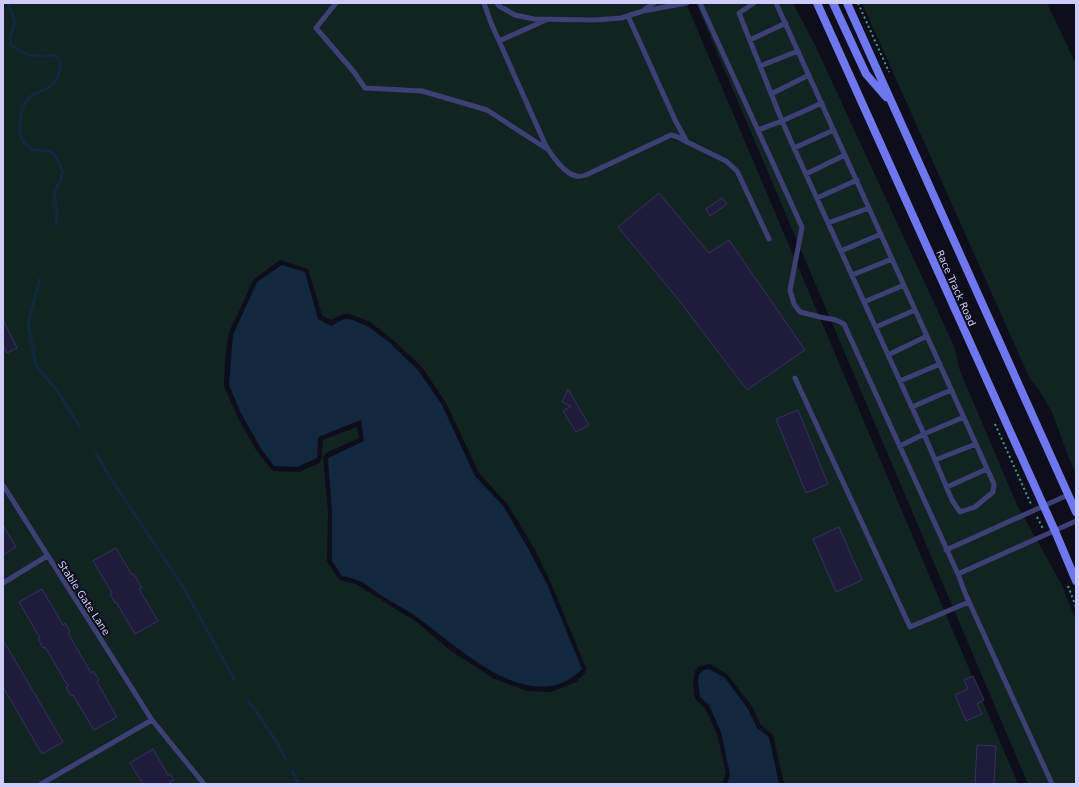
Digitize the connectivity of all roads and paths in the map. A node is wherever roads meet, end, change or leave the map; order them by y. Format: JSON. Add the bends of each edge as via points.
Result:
{"nodes":[{"id":1,"x":336,"y":3,"type":"edge"},
{"id":2,"x":484,"y":3,"type":"edge"},
{"id":3,"x":497,"y":3,"type":"edge"},
{"id":4,"x":654,"y":3,"type":"edge"},
{"id":5,"x":687,"y":3,"type":"edge"},
{"id":6,"x":700,"y":3,"type":"edge"},
{"id":7,"x":754,"y":3,"type":"edge"},
{"id":8,"x":776,"y":3,"type":"edge"},
{"id":9,"x":817,"y":3,"type":"edge"},
{"id":10,"x":833,"y":3,"type":"edge"},
{"id":11,"x":847,"y":3,"type":"edge"},
{"id":12,"x":643,"y":11,"type":"junction"},
{"id":13,"x":628,"y":16,"type":"junction"},
{"id":14,"x":549,"y":19,"type":"junction"},
{"id":15,"x":786,"y":23,"type":"junction"},
{"id":16,"x":750,"y":40,"type":"junction"},
{"id":17,"x":499,"y":41,"type":"junction"},
{"id":18,"x":798,"y":51,"type":"junction"},
{"id":19,"x":760,"y":66,"type":"junction"},
{"id":20,"x":809,"y":75,"type":"junction"},
{"id":21,"x":771,"y":94,"type":"junction"},
{"id":22,"x":822,"y":103,"type":"junction"},
{"id":23,"x":892,"y":104,"type":"junction"},
{"id":24,"x":782,"y":121,"type":"junction"},
{"id":25,"x":758,"y":130,"type":"junction"},
{"id":26,"x":834,"y":130,"type":"junction"},
{"id":27,"x":687,"y":142,"type":"junction"},
{"id":28,"x":794,"y":148,"type":"junction"},
{"id":29,"x":549,"y":150,"type":"junction"},
{"id":30,"x":845,"y":155,"type":"junction"},
{"id":31,"x":806,"y":174,"type":"junction"},
{"id":32,"x":856,"y":180,"type":"junction"},
{"id":33,"x":816,"y":198,"type":"junction"},
{"id":34,"x":869,"y":208,"type":"junction"},
{"id":35,"x":828,"y":223,"type":"junction"},
{"id":36,"x":881,"y":234,"type":"junction"},
{"id":37,"x":769,"y":239,"type":"dead end"},
{"id":38,"x":841,"y":251,"type":"junction"},
{"id":39,"x":892,"y":259,"type":"junction"},
{"id":40,"x":852,"y":275,"type":"junction"},
{"id":41,"x":904,"y":285,"type":"junction"},
{"id":42,"x":864,"y":302,"type":"junction"},
{"id":43,"x":915,"y":310,"type":"junction"},
{"id":44,"x":876,"y":327,"type":"junction"},
{"id":45,"x":927,"y":336,"type":"junction"},
{"id":46,"x":888,"y":355,"type":"junction"},
{"id":47,"x":940,"y":364,"type":"junction"},
{"id":48,"x":796,"y":378,"type":"dead end"},
{"id":49,"x":900,"y":381,"type":"junction"},
{"id":50,"x":951,"y":390,"type":"junction"},
{"id":51,"x":912,"y":407,"type":"junction"},
{"id":52,"x":964,"y":417,"type":"junction"},
{"id":53,"x":924,"y":434,"type":"junction"},
{"id":54,"x":976,"y":444,"type":"junction"},
{"id":55,"x":900,"y":446,"type":"junction"},
{"id":56,"x":935,"y":460,"type":"junction"},
{"id":57,"x":987,"y":469,"type":"junction"},
{"id":58,"x":3,"y":485,"type":"edge"},
{"id":59,"x":947,"y":487,"type":"junction"},
{"id":60,"x":1068,"y":495,"type":"junction"},
{"id":61,"x":1043,"y":507,"type":"junction"},
{"id":62,"x":1076,"y":512,"type":"edge"},
{"id":63,"x":1076,"y":521,"type":"edge"},
{"id":64,"x":1055,"y":531,"type":"junction"},
{"id":65,"x":946,"y":550,"type":"junction"},
{"id":66,"x":47,"y":556,"type":"junction"},
{"id":67,"x":958,"y":574,"type":"junction"},
{"id":68,"x":1076,"y":581,"type":"edge"},
{"id":69,"x":3,"y":583,"type":"edge"},
{"id":70,"x":970,"y":602,"type":"junction"},
{"id":71,"x":152,"y":720,"type":"junction"},
{"id":72,"x":41,"y":784,"type":"edge"},
{"id":73,"x":204,"y":784,"type":"edge"},
{"id":74,"x":1052,"y":784,"type":"edge"}],
"edges":[{"from":1,"to":29,"type":"lane","via":[[316,28],[365,88],[422,91],[487,110]]},
{"from":2,"to":17,"type":"lane"},
{"from":3,"to":14,"type":"lane","via":[[515,15]]},
{"from":4,"to":12,"type":"lane"},
{"from":5,"to":12,"type":"lane"},
{"from":6,"to":25,"type":"lane"},
{"from":7,"to":16,"type":"lane","via":[[739,13]]},
{"from":8,"to":15,"type":"lane"},
{"from":9,"to":61,"type":"main road","name":"Race Track Road"},
{"from":10,"to":23,"type":"main road","via":[[866,74]]},
{"from":11,"to":23,"type":"main road","name":"Race Track Road"},
{"from":12,"to":13,"type":"lane"},
{"from":13,"to":14,"type":"lane","via":[[595,20]]},
{"from":13,"to":27,"type":"lane"},
{"from":14,"to":17,"type":"lane"},
{"from":15,"to":16,"type":"lane"},
{"from":15,"to":18,"type":"lane"},
{"from":16,"to":19,"type":"lane"},
{"from":17,"to":29,"type":"lane"},
{"from":18,"to":19,"type":"lane"},
{"from":18,"to":20,"type":"lane"},
{"from":19,"to":21,"type":"lane"},
{"from":20,"to":21,"type":"lane"},
{"from":20,"to":22,"type":"lane"},
{"from":21,"to":24,"type":"lane"},
{"from":22,"to":24,"type":"lane"},
{"from":22,"to":26,"type":"lane"},
{"from":23,"to":60,"type":"main road","name":"Race Track Road"},
{"from":24,"to":25,"type":"lane"},
{"from":24,"to":28,"type":"lane"},
{"from":25,"to":55,"type":"lane","via":[[802,227],[790,290],[794,304],[800,312],[844,324]]},
{"from":26,"to":28,"type":"lane"},
{"from":26,"to":30,"type":"lane"},
{"from":27,"to":29,"type":"lane","via":[[671,135],[578,177],[565,170]]},
{"from":27,"to":37,"type":"lane","via":[[726,161],[737,171]]},
{"from":28,"to":31,"type":"lane"},
{"from":30,"to":31,"type":"lane"},
{"from":30,"to":32,"type":"lane"},
{"from":31,"to":33,"type":"lane"},
{"from":32,"to":33,"type":"lane"},
{"from":32,"to":34,"type":"lane"},
{"from":33,"to":35,"type":"lane"},
{"from":34,"to":35,"type":"lane"},
{"from":34,"to":36,"type":"lane"},
{"from":35,"to":38,"type":"lane"},
{"from":36,"to":38,"type":"lane"},
{"from":36,"to":39,"type":"lane"},
{"from":38,"to":40,"type":"lane"},
{"from":39,"to":40,"type":"lane"},
{"from":39,"to":41,"type":"lane"},
{"from":40,"to":42,"type":"lane"},
{"from":41,"to":42,"type":"lane"},
{"from":41,"to":43,"type":"lane"},
{"from":42,"to":44,"type":"lane"},
{"from":43,"to":44,"type":"lane"},
{"from":43,"to":45,"type":"lane"},
{"from":44,"to":46,"type":"lane"},
{"from":45,"to":46,"type":"lane"},
{"from":45,"to":47,"type":"lane"},
{"from":46,"to":49,"type":"lane"},
{"from":47,"to":49,"type":"lane"},
{"from":47,"to":50,"type":"lane"},
{"from":48,"to":70,"type":"lane","via":[[910,627]]},
{"from":49,"to":51,"type":"lane"},
{"from":50,"to":51,"type":"lane"},
{"from":50,"to":52,"type":"lane"},
{"from":51,"to":53,"type":"lane"},
{"from":52,"to":53,"type":"lane"},
{"from":52,"to":54,"type":"lane"},
{"from":53,"to":55,"type":"lane"},
{"from":53,"to":56,"type":"lane"},
{"from":54,"to":56,"type":"lane"},
{"from":54,"to":57,"type":"lane"},
{"from":55,"to":65,"type":"lane"},
{"from":56,"to":59,"type":"lane"},
{"from":57,"to":59,"type":"lane"},
{"from":57,"to":59,"type":"lane","via":[[994,484],[993,492],[975,507],[960,512]]},
{"from":58,"to":66,"type":"lane","name":"Stable Gate Lane"},
{"from":60,"to":61,"type":"lane"},
{"from":60,"to":62,"type":"main road","name":"Race Track Road"},
{"from":61,"to":64,"type":"main road","name":"Race Track Road"},
{"from":61,"to":65,"type":"lane"},
{"from":63,"to":64,"type":"lane"},
{"from":64,"to":67,"type":"lane"},
{"from":64,"to":68,"type":"main road","name":"Race Track Road"},
{"from":65,"to":67,"type":"lane"},
{"from":66,"to":69,"type":"lane"},
{"from":66,"to":71,"type":"lane","name":"Stable Gate Lane"},
{"from":67,"to":70,"type":"lane"},
{"from":70,"to":74,"type":"lane"},
{"from":71,"to":72,"type":"lane"},
{"from":71,"to":73,"type":"lane","name":"Stable Gate Lane"}]}
